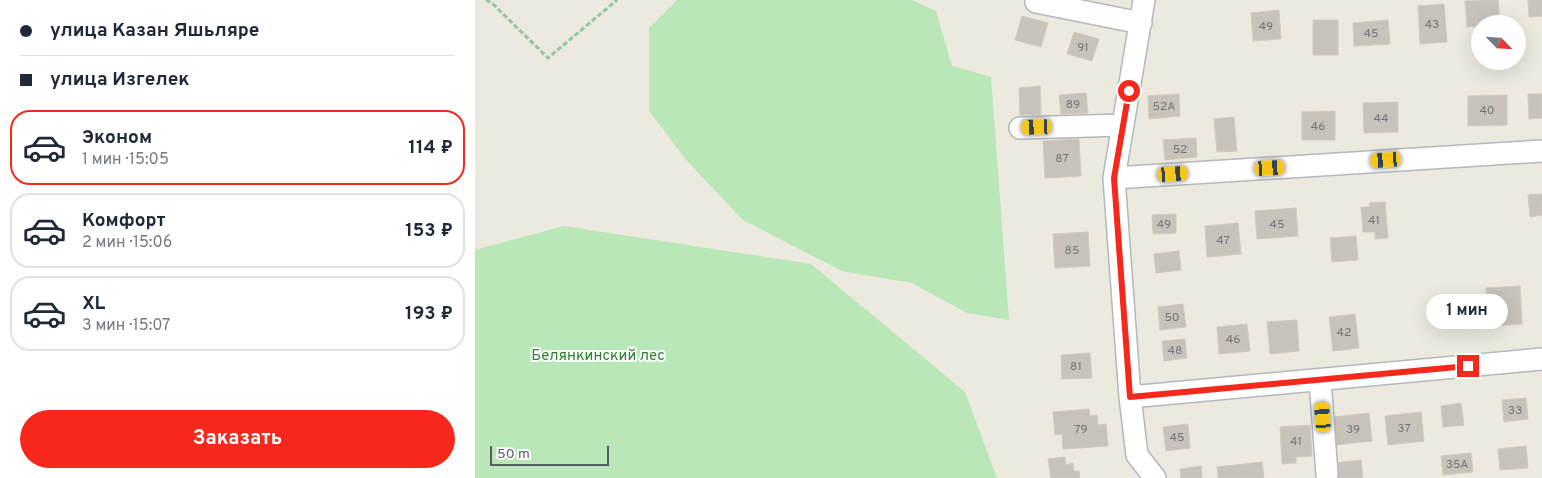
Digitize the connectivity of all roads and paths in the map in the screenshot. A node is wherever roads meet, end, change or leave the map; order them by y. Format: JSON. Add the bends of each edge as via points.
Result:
{"nodes":[{"id":1,"x":486,"y":0,"type":"edge"},
{"id":2,"x":617,"y":0,"type":"edge"},
{"id":3,"x":1145,"y":0,"type":"edge"},
{"id":4,"x":1036,"y":2,"type":"dead end"},
{"id":5,"x":1141,"y":23,"type":"junction"},
{"id":6,"x":1123,"y":125,"type":"junction"},
{"id":7,"x":1020,"y":128,"type":"dead end"},
{"id":8,"x":1542,"y":151,"type":"edge"},
{"id":9,"x":1114,"y":178,"type":"junction"},
{"id":10,"x":1542,"y":359,"type":"edge"},
{"id":11,"x":1320,"y":380,"type":"junction"},
{"id":12,"x":1130,"y":397,"type":"junction"},
{"id":13,"x":1327,"y":474,"type":"dead end"},
{"id":14,"x":1155,"y":478,"type":"edge"}],
"edges":[{"from":1,"to":2,"type":"path","via":[[548,58]]},
{"from":3,"to":5,"type":"street"},
{"from":4,"to":5,"type":"street"},
{"from":5,"to":6,"type":"street"},
{"from":6,"to":7,"type":"street"},
{"from":6,"to":9,"type":"street"},
{"from":8,"to":9,"type":"street"},
{"from":9,"to":12,"type":"street"},
{"from":10,"to":11,"type":"street"},
{"from":11,"to":12,"type":"street"},
{"from":11,"to":13,"type":"street"},
{"from":12,"to":14,"type":"street","via":[[1137,455]]}]}
